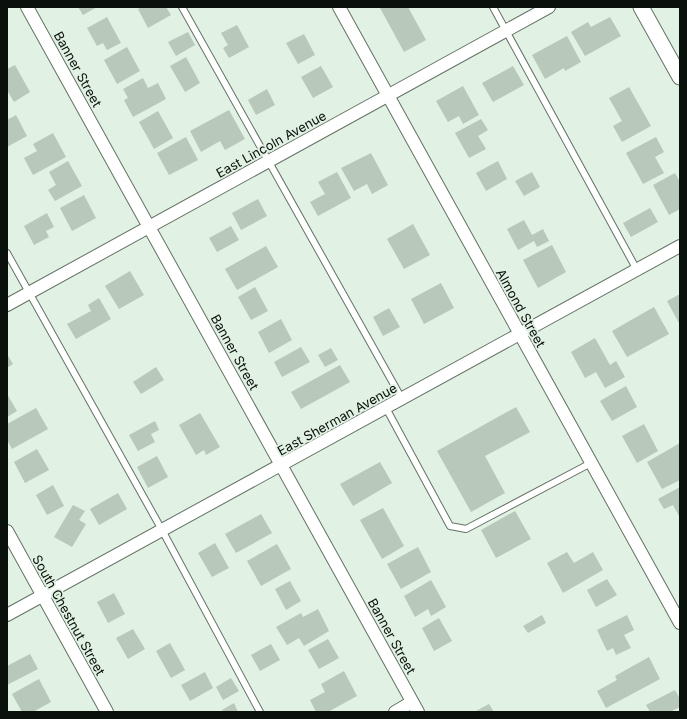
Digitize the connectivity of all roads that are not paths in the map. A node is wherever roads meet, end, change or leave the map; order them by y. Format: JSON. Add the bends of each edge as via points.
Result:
{"nodes":[{"id":1,"x":27,"y":7,"type":"edge"},
{"id":2,"x":182,"y":7,"type":"edge"},
{"id":3,"x":339,"y":7,"type":"edge"},
{"id":4,"x":493,"y":7,"type":"edge"},
{"id":5,"x":549,"y":7,"type":"edge"},
{"id":6,"x":641,"y":7,"type":"edge"},
{"id":7,"x":506,"y":31,"type":"junction"},
{"id":8,"x":680,"y":77,"type":"edge"},
{"id":9,"x":388,"y":95,"type":"junction"},
{"id":10,"x":269,"y":161,"type":"junction"},
{"id":11,"x":149,"y":227,"type":"junction"},
{"id":12,"x":680,"y":246,"type":"edge"},
{"id":13,"x":7,"y":253,"type":"edge"},
{"id":14,"x":636,"y":270,"type":"junction"},
{"id":15,"x":29,"y":293,"type":"junction"},
{"id":16,"x":7,"y":305,"type":"edge"},
{"id":17,"x":519,"y":334,"type":"junction"},
{"id":18,"x":402,"y":399,"type":"junction"},
{"id":19,"x":386,"y":408,"type":"junction"},
{"id":20,"x":591,"y":463,"type":"junction"},
{"id":21,"x":281,"y":465,"type":"junction"},
{"id":22,"x":162,"y":530,"type":"junction"},
{"id":23,"x":7,"y":531,"type":"edge"},
{"id":24,"x":43,"y":596,"type":"junction"},
{"id":25,"x":7,"y":615,"type":"edge"},
{"id":26,"x":680,"y":623,"type":"edge"},
{"id":27,"x":415,"y":707,"type":"edge"},
{"id":28,"x":107,"y":712,"type":"edge"},
{"id":29,"x":260,"y":712,"type":"edge"},
{"id":30,"x":395,"y":712,"type":"edge"}],
"edges":[{"from":1,"to":11,"type":"street","name":"Banner Street"},
{"from":2,"to":10,"type":"lane"},
{"from":3,"to":9,"type":"street","name":"Almond Street"},
{"from":4,"to":7,"type":"lane"},
{"from":5,"to":7,"type":"street","name":"East Lincoln Avenue"},
{"from":6,"to":8,"type":"street"},
{"from":7,"to":9,"type":"street","name":"East Lincoln Avenue"},
{"from":7,"to":14,"type":"lane"},
{"from":9,"to":10,"type":"street","name":"East Lincoln Avenue"},
{"from":9,"to":17,"type":"street","name":"Almond Street"},
{"from":10,"to":11,"type":"street","name":"East Lincoln Avenue"},
{"from":10,"to":18,"type":"lane"},
{"from":11,"to":15,"type":"street","name":"East Lincoln Avenue"},
{"from":11,"to":21,"type":"street","name":"Banner Street"},
{"from":12,"to":14,"type":"street","name":"East Sherman Avenue"},
{"from":13,"to":15,"type":"lane"},
{"from":14,"to":17,"type":"street","name":"East Sherman Avenue"},
{"from":15,"to":16,"type":"street","name":"East Lincoln Avenue"},
{"from":15,"to":22,"type":"lane"},
{"from":17,"to":18,"type":"street","name":"East Sherman Avenue"},
{"from":17,"to":20,"type":"street","name":"Almond Street"},
{"from":18,"to":19,"type":"street","name":"East Sherman Avenue"},
{"from":19,"to":20,"type":"lane","via":[[450,526],[466,529]]},
{"from":19,"to":21,"type":"street","name":"East Sherman Avenue"},
{"from":20,"to":26,"type":"street","name":"Almond Street"},
{"from":21,"to":22,"type":"street","name":"East Sherman Avenue"},
{"from":21,"to":27,"type":"street","name":"Banner Street"},
{"from":22,"to":24,"type":"street","name":"East Sherman Avenue"},
{"from":22,"to":29,"type":"lane"},
{"from":23,"to":24,"type":"street","name":"South Chestnut Street"},
{"from":24,"to":25,"type":"street","name":"East Sherman Avenue"},
{"from":24,"to":28,"type":"street","name":"South Chestnut Street"},
{"from":27,"to":30,"type":"street"}]}
